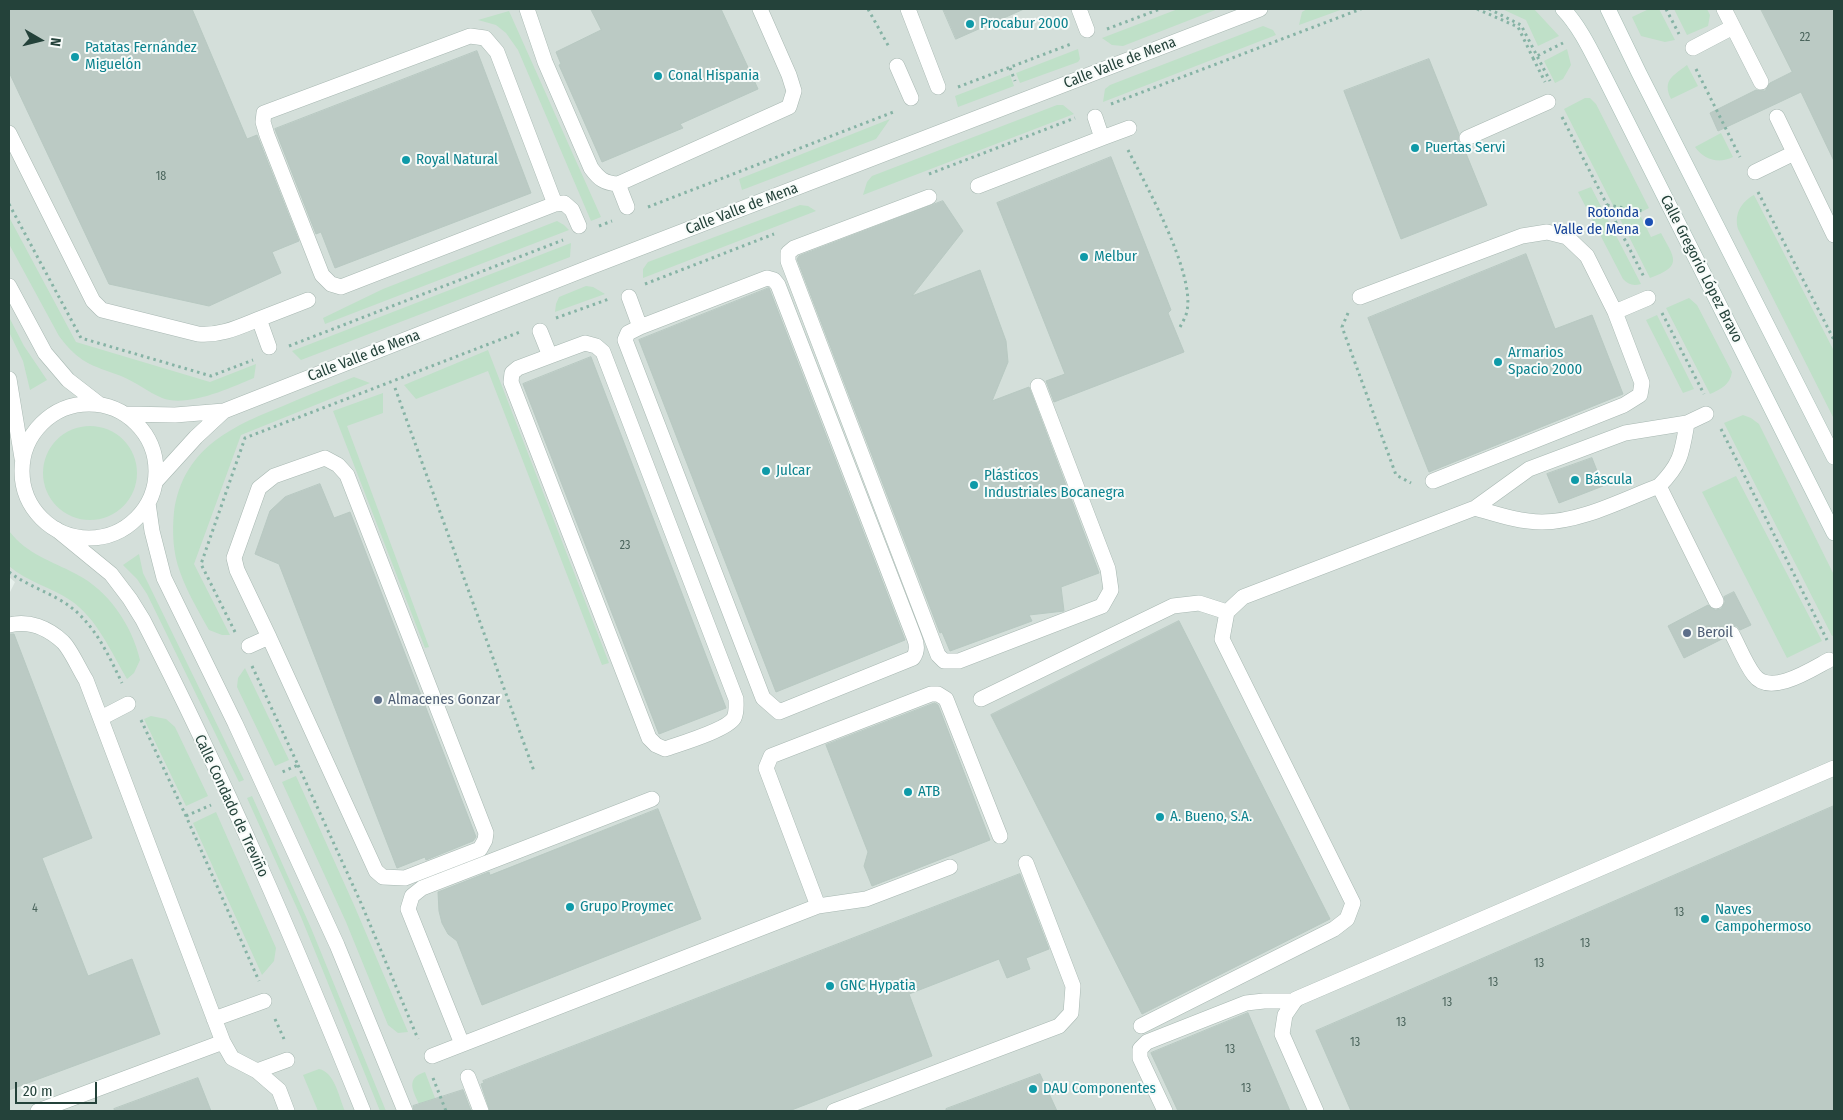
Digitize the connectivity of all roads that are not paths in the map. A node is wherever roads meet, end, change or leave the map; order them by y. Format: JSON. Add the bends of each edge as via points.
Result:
{"nodes":[{"id":1,"x":527,"y":9,"type":"edge"},
{"id":2,"x":760,"y":9,"type":"edge"},
{"id":3,"x":908,"y":9,"type":"edge"},
{"id":4,"x":1080,"y":9,"type":"edge"},
{"id":5,"x":1260,"y":9,"type":"edge"},
{"id":6,"x":1563,"y":9,"type":"edge"},
{"id":7,"x":1608,"y":9,"type":"edge"},
{"id":8,"x":1724,"y":9,"type":"edge"},
{"id":9,"x":1733,"y":27,"type":"junction"},
{"id":10,"x":1094,"y":31,"type":"road end"},
{"id":11,"x":1693,"y":48,"type":"dead end"},
{"id":12,"x":897,"y":66,"type":"road end"},
{"id":13,"x":1760,"y":82,"type":"dead end"},
{"id":14,"x":944,"y":89,"type":"road end"},
{"id":15,"x":1553,"y":100,"type":"road end"},
{"id":16,"x":907,"y":103,"type":"road end"},
{"id":17,"x":1094,"y":117,"type":"dead end"},
{"id":18,"x":1777,"y":117,"type":"dead end"},
{"id":19,"x":1124,"y":130,"type":"road end"},
{"id":20,"x":9,"y":134,"type":"edge"},
{"id":21,"x":1102,"y":138,"type":"junction"},
{"id":22,"x":1467,"y":138,"type":"dead end"},
{"id":23,"x":1794,"y":153,"type":"junction"},
{"id":24,"x":1755,"y":172,"type":"dead end"},
{"id":25,"x":618,"y":184,"type":"junction"},
{"id":26,"x":978,"y":186,"type":"dead end"},
{"id":27,"x":929,"y":197,"type":"dead end"},
{"id":28,"x":555,"y":204,"type":"junction"},
{"id":29,"x":633,"y":209,"type":"road end"},
{"id":30,"x":579,"y":226,"type":"dead end"},
{"id":31,"x":1834,"y":236,"type":"edge"},
{"id":32,"x":9,"y":286,"type":"edge"},
{"id":33,"x":1649,"y":292,"type":"road end"},
{"id":34,"x":629,"y":296,"type":"dead end"},
{"id":35,"x":1360,"y":298,"type":"road end"},
{"id":36,"x":308,"y":300,"type":"dead end"},
{"id":37,"x":1614,"y":312,"type":"junction"},
{"id":38,"x":259,"y":319,"type":"junction"},
{"id":39,"x":640,"y":327,"type":"junction"},
{"id":40,"x":540,"y":331,"type":"dead end"},
{"id":41,"x":269,"y":347,"type":"dead end"},
{"id":42,"x":550,"y":356,"type":"junction"},
{"id":43,"x":9,"y":378,"type":"edge"},
{"id":44,"x":1038,"y":386,"type":"dead end"},
{"id":45,"x":99,"y":404,"type":"junction"},
{"id":46,"x":224,"y":411,"type":"junction"},
{"id":47,"x":126,"y":414,"type":"junction"},
{"id":48,"x":1706,"y":414,"type":"dead end"},
{"id":49,"x":1687,"y":423,"type":"junction"},
{"id":50,"x":1834,"y":458,"type":"edge"},
{"id":51,"x":23,"y":462,"type":"junction"},
{"id":52,"x":156,"y":480,"type":"junction"},
{"id":53,"x":1433,"y":481,"type":"road end"},
{"id":54,"x":1659,"y":486,"type":"junction"},
{"id":55,"x":148,"y":503,"type":"junction"},
{"id":56,"x":1475,"y":508,"type":"junction"},
{"id":57,"x":56,"y":529,"type":"junction"},
{"id":58,"x":1834,"y":533,"type":"edge"},
{"id":59,"x":1716,"y":601,"type":"dead end"},
{"id":60,"x":1227,"y":612,"type":"junction"},
{"id":61,"x":9,"y":625,"type":"edge"},
{"id":62,"x":1732,"y":634,"type":"dead end"},
{"id":63,"x":269,"y":637,"type":"junction"},
{"id":64,"x":249,"y":646,"type":"dead end"},
{"id":65,"x":1829,"y":660,"type":"dead end"},
{"id":66,"x":981,"y":699,"type":"dead end"},
{"id":67,"x":128,"y":704,"type":"dead end"},
{"id":68,"x":101,"y":718,"type":"junction"},
{"id":69,"x":1834,"y":768,"type":"edge"},
{"id":70,"x":652,"y":799,"type":"dead end"},
{"id":71,"x":1000,"y":836,"type":"dead end"},
{"id":72,"x":1026,"y":863,"type":"dead end"},
{"id":73,"x":950,"y":867,"type":"dead end"},
{"id":74,"x":818,"y":906,"type":"junction"},
{"id":75,"x":264,"y":1001,"type":"dead end"},
{"id":76,"x":1295,"y":1001,"type":"junction"},
{"id":77,"x":214,"y":1019,"type":"junction"},
{"id":78,"x":1140,"y":1026,"type":"dead end"},
{"id":79,"x":223,"y":1042,"type":"junction"},
{"id":80,"x":462,"y":1044,"type":"junction"},
{"id":81,"x":432,"y":1056,"type":"dead end"},
{"id":82,"x":287,"y":1060,"type":"dead end"},
{"id":83,"x":257,"y":1071,"type":"junction"},
{"id":84,"x":468,"y":1077,"type":"dead end"},
{"id":85,"x":38,"y":1111,"type":"edge"},
{"id":86,"x":287,"y":1111,"type":"edge"},
{"id":87,"x":363,"y":1111,"type":"edge"},
{"id":88,"x":405,"y":1111,"type":"edge"},
{"id":89,"x":481,"y":1111,"type":"edge"},
{"id":90,"x":834,"y":1111,"type":"edge"},
{"id":91,"x":1165,"y":1111,"type":"edge"},
{"id":92,"x":1316,"y":1111,"type":"edge"}],
"edges":[{"from":1,"to":25,"type":"street","via":[[545,62],[591,168],[607,184]]},
{"from":2,"to":25,"type":"street","via":[[789,74],[794,91],[789,107]]},
{"from":3,"to":14,"type":"street"},
{"from":4,"to":10,"type":"street"},
{"from":5,"to":46,"type":"street","name":"Calle Valle de Mena"},
{"from":6,"to":58,"type":"street","name":"Calle Gregorio López Bravo","via":[[1572,18],[1599,68]]},
{"from":7,"to":50,"type":"street"},
{"from":8,"to":9,"type":"street"},
{"from":9,"to":11,"type":"street"},
{"from":9,"to":13,"type":"street"},
{"from":12,"to":16,"type":"street"},
{"from":15,"to":22,"type":"street"},
{"from":17,"to":21,"type":"street"},
{"from":18,"to":23,"type":"street"},
{"from":19,"to":21,"type":"street"},
{"from":20,"to":38,"type":"street","via":[[93,301],[102,310],[211,335],[223,334]]},
{"from":21,"to":26,"type":"street"},
{"from":23,"to":24,"type":"street"},
{"from":23,"to":31,"type":"street"},
{"from":25,"to":29,"type":"street"},
{"from":27,"to":44,"type":"street","via":[[847,221],[794,248],[788,253],[788,261],[938,655],[944,661],[959,661],[1102,606],[1111,590],[1108,569]]},
{"from":28,"to":28,"type":"street","via":[[341,287],[331,284],[322,275],[266,135],[264,113],[470,36],[485,38],[497,52]]},
{"from":28,"to":30,"type":"street","via":[[564,203],[572,210]]},
{"from":32,"to":45,"type":"street","via":[[45,353],[68,380]]},
{"from":33,"to":37,"type":"street"},
{"from":34,"to":39,"type":"street"},
{"from":35,"to":37,"type":"street","via":[[1522,236],[1547,232],[1567,237],[1587,256]]},
{"from":36,"to":38,"type":"street"},
{"from":37,"to":53,"type":"street","via":[[1642,383],[1640,396]]},
{"from":38,"to":41,"type":"street"},
{"from":39,"to":39,"type":"street","via":[[628,333],[625,340],[763,698],[779,712],[913,658],[917,643],[774,280],[767,278]]},
{"from":40,"to":42,"type":"street"},
{"from":42,"to":42,"type":"street","via":[[518,368],[512,373],[511,382],[649,738],[665,749],[725,727],[733,720],[736,698],[603,352],[585,343]]},
{"from":43,"to":51,"type":"street"},
{"from":45,"to":47,"type":"street"},
{"from":45,"to":51,"type":"street","via":[[78,404],[58,411],[41,424],[29,441]]},
{"from":46,"to":47,"type":"street","name":"Calle Valle de Mena","via":[[176,415]]},
{"from":46,"to":52,"type":"street","name":"Calle Valle de Mena"},
{"from":47,"to":52,"type":"street","via":[[141,427],[150,443],[156,462]]},
{"from":48,"to":49,"type":"street"},
{"from":49,"to":54,"type":"street","via":[[1681,457]]},
{"from":49,"to":56,"type":"street","via":[[1625,433],[1528,469]]},
{"from":51,"to":57,"type":"street","via":[[23,481],[29,500],[40,517]]},
{"from":52,"to":55,"type":"street"},
{"from":54,"to":56,"type":"street","via":[[1573,519],[1542,522],[1510,518]]},
{"from":54,"to":59,"type":"street"},
{"from":55,"to":57,"type":"street","via":[[135,520],[118,532],[97,538],[76,537]]},
{"from":55,"to":88,"type":"street","via":[[164,578],[337,945]]},
{"from":56,"to":60,"type":"street","via":[[1243,597]]},
{"from":57,"to":87,"type":"street","name":"Calle Condado de Treviño","via":[[111,574],[130,599],[164,659],[320,1003]]},
{"from":60,"to":66,"type":"street","via":[[1199,603],[1173,606]]},
{"from":60,"to":78,"type":"street","via":[[1222,639],[1353,904],[1347,919],[1334,929]]},
{"from":61,"to":68,"type":"street","via":[[38,625],[64,642],[86,680]]},
{"from":62,"to":65,"type":"street","via":[[1755,677],[1762,682],[1773,684],[1795,678]]},
{"from":63,"to":63,"type":"street","via":[[376,871],[383,877],[405,878],[480,849],[486,833],[347,475],[338,465],[324,458],[274,476],[259,488],[234,558]]},
{"from":63,"to":64,"type":"street"},
{"from":67,"to":68,"type":"street"},
{"from":68,"to":77,"type":"street"},
{"from":69,"to":76,"type":"street"},
{"from":70,"to":80,"type":"street","via":[[422,888],[412,896],[408,909]]},
{"from":71,"to":74,"type":"street","via":[[946,699],[931,694],[771,756],[766,768]]},
{"from":72,"to":90,"type":"street","via":[[1073,986],[1071,1013],[1060,1026]]},
{"from":73,"to":74,"type":"street","via":[[866,899]]},
{"from":74,"to":80,"type":"street"},
{"from":75,"to":77,"type":"street"},
{"from":76,"to":91,"type":"street","via":[[1246,1003],[1147,1042],[1140,1048],[1140,1058]]},
{"from":76,"to":92,"type":"street","via":[[1286,1016],[1282,1034]]},
{"from":77,"to":79,"type":"street"},
{"from":79,"to":83,"type":"street","via":[[232,1058]]},
{"from":79,"to":85,"type":"street"},
{"from":80,"to":81,"type":"street"},
{"from":82,"to":83,"type":"street"},
{"from":83,"to":86,"type":"street","via":[[279,1090]]},
{"from":84,"to":89,"type":"street"}]}
